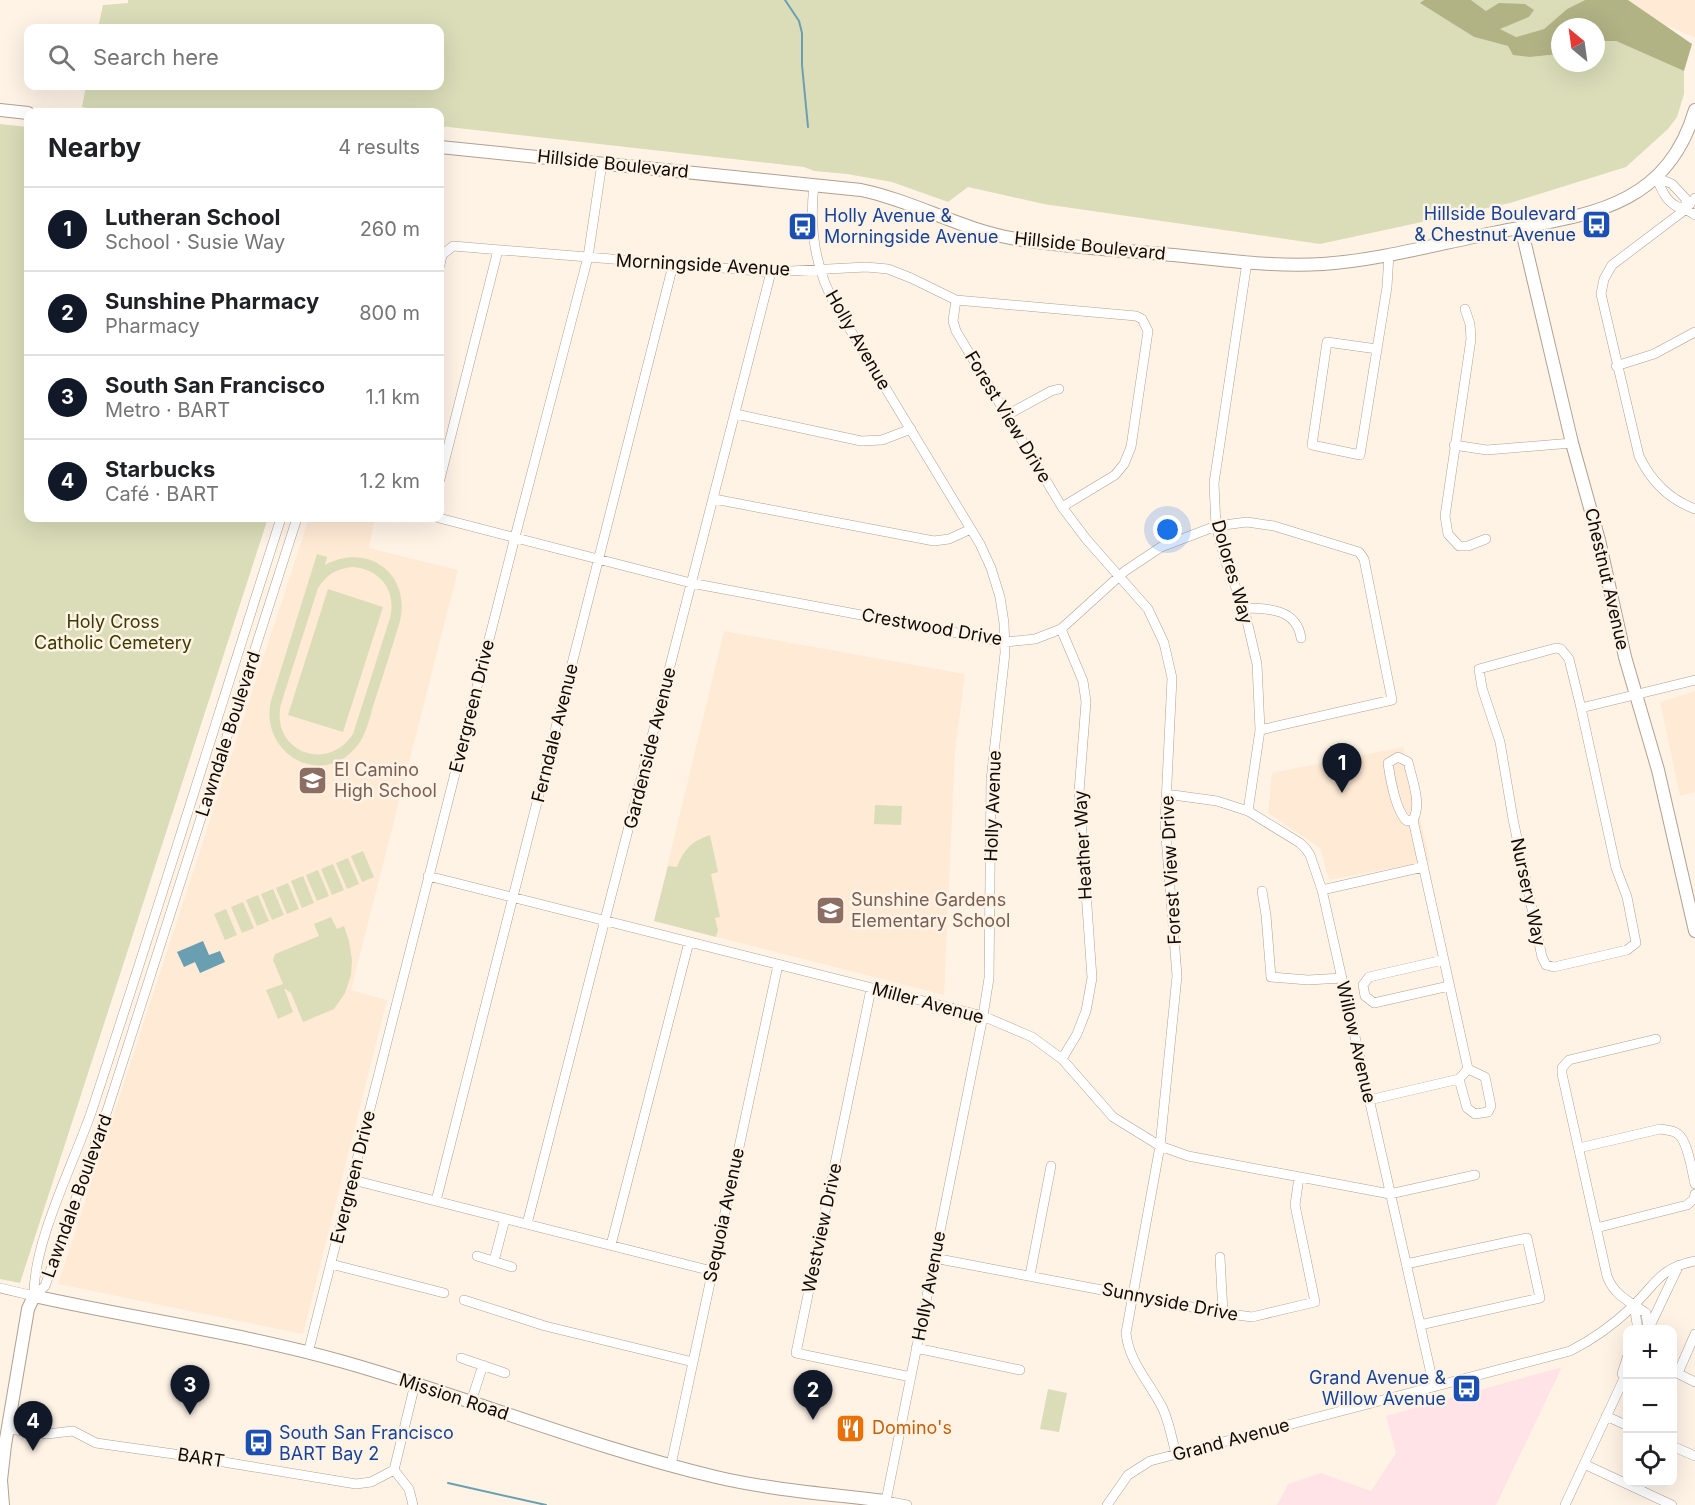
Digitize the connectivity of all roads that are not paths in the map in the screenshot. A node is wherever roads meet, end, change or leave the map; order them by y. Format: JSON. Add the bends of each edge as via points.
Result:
{"nodes":[{"id":1,"x":1695,"y":110,"type":"edge"},
{"id":2,"x":0,"y":111,"type":"edge"},
{"id":3,"x":24,"y":113,"type":"edge"},
{"id":4,"x":444,"y":147,"type":"edge"},
{"id":5,"x":602,"y":163,"type":"junction"},
{"id":6,"x":1656,"y":177,"type":"junction"},
{"id":7,"x":814,"y":185,"type":"junction"},
{"id":8,"x":1695,"y":198,"type":"edge"},
{"id":9,"x":1686,"y":208,"type":"junction"},
{"id":10,"x":1695,"y":215,"type":"edge"},
{"id":11,"x":1521,"y":227,"type":"junction"},
{"id":12,"x":498,"y":250,"type":"junction"},
{"id":13,"x":444,"y":253,"type":"edge"},
{"id":14,"x":1389,"y":254,"type":"junction"},
{"id":15,"x":588,"y":257,"type":"junction"},
{"id":16,"x":1247,"y":262,"type":"junction"},
{"id":17,"x":673,"y":265,"type":"junction"},
{"id":18,"x":820,"y":269,"type":"junction"},
{"id":19,"x":771,"y":272,"type":"junction"},
{"id":20,"x":956,"y":300,"type":"junction"},
{"id":21,"x":1465,"y":309,"type":"dead end"},
{"id":22,"x":1695,"y":332,"type":"edge"},
{"id":23,"x":1377,"y":349,"type":"junction"},
{"id":24,"x":1616,"y":366,"type":"junction"},
{"id":25,"x":1059,"y":389,"type":"dead end"},
{"id":26,"x":736,"y":414,"type":"junction"},
{"id":27,"x":1006,"y":415,"type":"junction"},
{"id":28,"x":911,"y":429,"type":"junction"},
{"id":29,"x":1572,"y":443,"type":"junction"},
{"id":30,"x":1455,"y":445,"type":"junction"},
{"id":31,"x":444,"y":463,"type":"edge"},
{"id":32,"x":714,"y":499,"type":"junction"},
{"id":33,"x":1062,"y":507,"type":"junction"},
{"id":34,"x":1695,"y":509,"type":"edge"},
{"id":35,"x":444,"y":519,"type":"edge"},
{"id":36,"x":280,"y":522,"type":"edge"},
{"id":37,"x":296,"y":522,"type":"edge"},
{"id":38,"x":1216,"y":526,"type":"junction"},
{"id":39,"x":971,"y":529,"type":"junction"},
{"id":40,"x":515,"y":537,"type":"junction"},
{"id":41,"x":1486,"y":539,"type":"dead end"},
{"id":42,"x":599,"y":559,"type":"junction"},
{"id":43,"x":1118,"y":576,"type":"junction"},
{"id":44,"x":692,"y":583,"type":"junction"},
{"id":45,"x":1244,"y":608,"type":"junction"},
{"id":46,"x":1061,"y":629,"type":"junction"},
{"id":47,"x":1301,"y":638,"type":"dead end"},
{"id":48,"x":1005,"y":642,"type":"junction"},
{"id":49,"x":1695,"y":680,"type":"edge"},
{"id":50,"x":1637,"y":695,"type":"junction"},
{"id":51,"x":1581,"y":708,"type":"junction"},
{"id":52,"x":1260,"y":730,"type":"junction"},
{"id":53,"x":1166,"y":794,"type":"junction"},
{"id":54,"x":1248,"y":811,"type":"junction"},
{"id":55,"x":1413,"y":820,"type":"junction"},
{"id":56,"x":1423,"y":867,"type":"junction"},
{"id":57,"x":429,"y":876,"type":"junction"},
{"id":58,"x":1322,"y":890,"type":"junction"},
{"id":59,"x":1262,"y":891,"type":"dead end"},
{"id":60,"x":514,"y":897,"type":"junction"},
{"id":61,"x":606,"y":920,"type":"junction"},
{"id":62,"x":1695,"y":931,"type":"edge"},
{"id":63,"x":689,"y":942,"type":"junction"},
{"id":64,"x":1443,"y":960,"type":"junction"},
{"id":65,"x":778,"y":965,"type":"junction"},
{"id":66,"x":1342,"y":978,"type":"junction"},
{"id":67,"x":1449,"y":986,"type":"junction"},
{"id":68,"x":872,"y":988,"type":"junction"},
{"id":69,"x":983,"y":1016,"type":"junction"},
{"id":70,"x":1656,"y":1039,"type":"dead end"},
{"id":71,"x":1062,"y":1059,"type":"junction"},
{"id":72,"x":1468,"y":1069,"type":"junction"},
{"id":73,"x":1459,"y":1079,"type":"junction"},
{"id":74,"x":1369,"y":1100,"type":"junction"},
{"id":75,"x":1160,"y":1146,"type":"junction"},
{"id":76,"x":1579,"y":1148,"type":"junction"},
{"id":77,"x":1051,"y":1166,"type":"dead end"},
{"id":78,"x":1475,"y":1175,"type":"dead end"},
{"id":79,"x":1299,"y":1177,"type":"junction"},
{"id":80,"x":353,"y":1180,"type":"junction"},
{"id":81,"x":1695,"y":1185,"type":"edge"},
{"id":82,"x":1390,"y":1194,"type":"junction"},
{"id":83,"x":1695,"y":1194,"type":"edge"},
{"id":84,"x":436,"y":1201,"type":"junction"},
{"id":85,"x":505,"y":1219,"type":"junction"},
{"id":86,"x":527,"y":1224,"type":"junction"},
{"id":87,"x":1596,"y":1228,"type":"junction"},
{"id":88,"x":611,"y":1245,"type":"junction"},
{"id":89,"x":477,"y":1256,"type":"dead end"},
{"id":90,"x":1220,"y":1257,"type":"dead end"},
{"id":91,"x":934,"y":1258,"type":"junction"},
{"id":92,"x":494,"y":1260,"type":"junction"},
{"id":93,"x":1695,"y":1261,"type":"edge"},
{"id":94,"x":331,"y":1264,"type":"junction"},
{"id":95,"x":1406,"y":1264,"type":"junction"},
{"id":96,"x":1679,"y":1264,"type":"junction"},
{"id":97,"x":512,"y":1267,"type":"dead end"},
{"id":98,"x":712,"y":1271,"type":"junction"},
{"id":99,"x":1030,"y":1275,"type":"junction"},
{"id":100,"x":0,"y":1288,"type":"edge"},
{"id":101,"x":444,"y":1293,"type":"dead end"},
{"id":102,"x":34,"y":1296,"type":"junction"},
{"id":103,"x":1134,"y":1296,"type":"junction"},
{"id":104,"x":464,"y":1300,"type":"dead end"},
{"id":105,"x":1634,"y":1305,"type":"junction"},
{"id":106,"x":1223,"y":1313,"type":"junction"},
{"id":107,"x":1420,"y":1325,"type":"junction"},
{"id":108,"x":1637,"y":1325,"type":"edge"},
{"id":109,"x":1648,"y":1325,"type":"edge"},
{"id":110,"x":1650,"y":1325,"type":"edge"},
{"id":111,"x":1695,"y":1334,"type":"edge"},
{"id":112,"x":916,"y":1348,"type":"junction"},
{"id":113,"x":308,"y":1353,"type":"junction"},
{"id":114,"x":462,"y":1358,"type":"dead end"},
{"id":115,"x":693,"y":1362,"type":"junction"},
{"id":116,"x":483,"y":1365,"type":"junction"},
{"id":117,"x":1677,"y":1368,"type":"edge"},
{"id":118,"x":1020,"y":1370,"type":"dead end"},
{"id":119,"x":1623,"y":1372,"type":"edge"},
{"id":120,"x":505,"y":1373,"type":"dead end"},
{"id":121,"x":1677,"y":1373,"type":"edge"},
{"id":122,"x":911,"y":1377,"type":"junction"},
{"id":123,"x":1623,"y":1379,"type":"edge"},
{"id":124,"x":1695,"y":1382,"type":"edge"},
{"id":125,"x":416,"y":1384,"type":"junction"},
{"id":126,"x":1434,"y":1387,"type":"junction"},
{"id":127,"x":1618,"y":1388,"type":"junction"},
{"id":128,"x":471,"y":1402,"type":"junction"},
{"id":129,"x":1606,"y":1416,"type":"junction"},
{"id":130,"x":1623,"y":1424,"type":"edge"},
{"id":131,"x":8,"y":1429,"type":"junction"},
{"id":132,"x":1677,"y":1448,"type":"edge"},
{"id":133,"x":1176,"y":1454,"type":"junction"},
{"id":134,"x":1695,"y":1456,"type":"edge"},
{"id":135,"x":1584,"y":1464,"type":"junction"},
{"id":136,"x":671,"y":1465,"type":"junction"},
{"id":137,"x":394,"y":1470,"type":"junction"},
{"id":138,"x":886,"y":1502,"type":"junction"},
{"id":139,"x":3,"y":1505,"type":"edge"},
{"id":140,"x":412,"y":1505,"type":"edge"},
{"id":141,"x":907,"y":1505,"type":"edge"},
{"id":142,"x":1107,"y":1505,"type":"edge"},
{"id":143,"x":1565,"y":1505,"type":"edge"},
{"id":144,"x":1672,"y":1505,"type":"edge"}],
"edges":[{"from":1,"to":6,"type":"main road","name":"Hillside Boulevard","via":[[1679,147]]},
{"from":2,"to":3,"type":"main road"},
{"from":4,"to":5,"type":"main road","name":"Hillside Boulevard"},
{"from":5,"to":7,"type":"main road","name":"Hillside Boulevard"},
{"from":5,"to":15,"type":"street","name":"Evergreen Drive"},
{"from":6,"to":9,"type":"street","via":[[1663,194],[1676,206]]},
{"from":6,"to":11,"type":"main road","name":"Hillside Boulevard","via":[[1640,191],[1608,207]]},
{"from":7,"to":16,"type":"main road","name":"Hillside Boulevard","via":[[882,195],[1015,239]]},
{"from":7,"to":18,"type":"street","name":"Holly Avenue","via":[[812,226]]},
{"from":8,"to":9,"type":"street"},
{"from":9,"to":10,"type":"street"},
{"from":9,"to":24,"type":"street","via":[[1616,261],[1604,279],[1601,299]]},
{"from":11,"to":14,"type":"main road","name":"Hillside Boulevard"},
{"from":11,"to":29,"type":"main road","name":"Chestnut Avenue"},
{"from":12,"to":13,"type":"street","via":[[453,246]]},
{"from":12,"to":15,"type":"street","name":"Morningside Avenue"},
{"from":12,"to":31,"type":"street"},
{"from":14,"to":16,"type":"main road","name":"Hillside Boulevard","via":[[1323,264]]},
{"from":14,"to":23,"type":"street"},
{"from":15,"to":17,"type":"street","name":"Morningside Avenue"},
{"from":15,"to":40,"type":"street","name":"Evergreen Drive"},
{"from":16,"to":38,"type":"street","name":"Dolores Way","via":[[1214,483]]},
{"from":17,"to":19,"type":"street","name":"Morningside Avenue"},
{"from":17,"to":42,"type":"street","name":"Ferndale Avenue"},
{"from":18,"to":19,"type":"street","name":"Morningside Avenue"},
{"from":18,"to":20,"type":"street","name":"Morningside Avenue","via":[[888,269]]},
{"from":18,"to":28,"type":"street","name":"Holly Avenue","via":[[837,308]]},
{"from":19,"to":26,"type":"street","name":"Gardenside Avenue"},
{"from":20,"to":27,"type":"street","name":"Forest View Drive","via":[[956,331]]},
{"from":20,"to":33,"type":"street","name":"Morningside Avenue","via":[[1136,316],[1146,325],[1131,447],[1124,464],[1115,476]]},
{"from":21,"to":30,"type":"street","via":[[1471,339]]},
{"from":22,"to":24,"type":"street","via":[[1654,354]]},
{"from":23,"to":23,"type":"street","via":[[1360,455],[1312,445],[1327,342]]},
{"from":24,"to":34,"type":"street","via":[[1634,443],[1645,468],[1667,494]]},
{"from":25,"to":27,"type":"street"},
{"from":26,"to":28,"type":"street","via":[[861,441],[882,440]]},
{"from":26,"to":32,"type":"street","name":"Gardenside Avenue"},
{"from":27,"to":33,"type":"street","name":"Forest View Drive"},
{"from":28,"to":39,"type":"street","name":"Holly Avenue"},
{"from":29,"to":30,"type":"street","via":[[1487,450]]},
{"from":29,"to":50,"type":"main road","name":"Chestnut Avenue"},
{"from":30,"to":41,"type":"street","via":[[1445,509],[1448,534],[1463,547]]},
{"from":32,"to":39,"type":"street","via":[[934,541]]},
{"from":32,"to":44,"type":"street","name":"Gardenside Avenue"},
{"from":33,"to":43,"type":"street","name":"Forest View Drive"},
{"from":35,"to":40,"type":"street","name":"Crestwood Drive"},
{"from":36,"to":102,"type":"street","name":"Lawndale Boulevard","via":[[92,1111],[44,1240]]},
{"from":37,"to":102,"type":"street","name":"Lawndale Boulevard","via":[[108,1108],[45,1286]]},
{"from":38,"to":43,"type":"street","name":"Crestwood Drive","via":[[1161,547]]},
{"from":38,"to":45,"type":"street","name":"Dolores Way"},
{"from":38,"to":52,"type":"street","name":"Crestwood Drive","via":[[1247,522],[1274,526],[1353,548],[1364,559],[1392,700]]},
{"from":39,"to":48,"type":"street","name":"Holly Avenue","via":[[997,587]]},
{"from":40,"to":42,"type":"street","name":"Crestwood Drive"},
{"from":40,"to":57,"type":"street","name":"Evergreen Drive"},
{"from":42,"to":44,"type":"street","name":"Crestwood Drive"},
{"from":42,"to":60,"type":"street","name":"Ferndale Avenue"},
{"from":43,"to":46,"type":"street","name":"Crestwood Drive"},
{"from":43,"to":53,"type":"street","name":"Forest View Drive","via":[[1148,609],[1164,643],[1172,678]]},
{"from":44,"to":48,"type":"street","name":"Crestwood Drive"},
{"from":44,"to":61,"type":"street","name":"Gardenside Avenue"},
{"from":45,"to":47,"type":"street","via":[[1267,609],[1291,617],[1299,626]]},
{"from":45,"to":52,"type":"street","name":"Dolores Way","via":[[1257,664]]},
{"from":46,"to":48,"type":"street","name":"Crestwood Drive","via":[[1035,639]]},
{"from":46,"to":71,"type":"street","name":"Heather Way","via":[[1083,681],[1086,702],[1079,792],[1092,978],[1086,1011]]},
{"from":48,"to":69,"type":"street","name":"Holly Avenue","via":[[991,792],[988,978]]},
{"from":49,"to":50,"type":"street"},
{"from":50,"to":51,"type":"street"},
{"from":50,"to":62,"type":"main road","name":"Chestnut Avenue"},
{"from":51,"to":51,"type":"street","name":"Nursery Way","via":[[1569,658],[1561,649],[1479,669],[1500,742],[1542,957],[1550,967],[1627,950],[1636,943]]},
{"from":52,"to":54,"type":"street","name":"Dolores Way"},
{"from":53,"to":54,"type":"street","name":"Willow Avenue","via":[[1217,801]]},
{"from":53,"to":75,"type":"street","name":"Forest View Drive","via":[[1177,976]]},
{"from":54,"to":58,"type":"street","name":"Willow Avenue","via":[[1300,843],[1310,855]]},
{"from":55,"to":55,"type":"street","via":[[1401,816],[1389,774],[1388,763],[1398,757],[1408,762],[1417,813]]},
{"from":55,"to":56,"type":"street"},
{"from":56,"to":58,"type":"street"},
{"from":56,"to":64,"type":"street"},
{"from":57,"to":60,"type":"street","name":"Miller Avenue"},
{"from":57,"to":80,"type":"street","name":"Evergreen Drive"},
{"from":58,"to":66,"type":"street","name":"Willow Avenue"},
{"from":59,"to":66,"type":"street","via":[[1271,977]]},
{"from":60,"to":61,"type":"street","name":"Miller Avenue"},
{"from":60,"to":84,"type":"street","name":"Ferndale Avenue"},
{"from":61,"to":63,"type":"street","name":"Miller Avenue"},
{"from":61,"to":86,"type":"street","name":"Gardenside Avenue"},
{"from":63,"to":65,"type":"street","name":"Miller Avenue"},
{"from":63,"to":88,"type":"street"},
{"from":64,"to":67,"type":"street"},
{"from":64,"to":67,"type":"street","via":[[1369,977],[1363,985],[1365,996],[1374,1003]]},
{"from":65,"to":68,"type":"street","name":"Miller Avenue"},
{"from":65,"to":98,"type":"street","name":"Sequoia Avenue"},
{"from":66,"to":74,"type":"street","name":"Willow Avenue"},
{"from":67,"to":72,"type":"street"},
{"from":68,"to":69,"type":"street","name":"Miller Avenue"},
{"from":68,"to":122,"type":"street","name":"Westview Drive","via":[[796,1353]]},
{"from":69,"to":71,"type":"street","name":"Miller Avenue","via":[[1032,1037]]},
{"from":69,"to":91,"type":"street","name":"Holly Avenue"},
{"from":70,"to":76,"type":"street","via":[[1565,1064],[1562,1074]]},
{"from":71,"to":75,"type":"street","name":"Miller Avenue","via":[[1113,1117]]},
{"from":72,"to":73,"type":"street"},
{"from":72,"to":73,"type":"street","via":[[1485,1077],[1491,1106],[1488,1112],[1475,1114],[1467,1108]]},
{"from":73,"to":74,"type":"street"},
{"from":74,"to":82,"type":"street","name":"Willow Avenue"},
{"from":75,"to":79,"type":"street","name":"Miller Avenue","via":[[1188,1156]]},
{"from":75,"to":103,"type":"street","name":"Forest View Drive"},
{"from":76,"to":81,"type":"street","via":[[1660,1129],[1671,1130],[1684,1141]]},
{"from":76,"to":87,"type":"street"},
{"from":77,"to":99,"type":"street"},
{"from":78,"to":82,"type":"street"},
{"from":79,"to":82,"type":"street","name":"Miller Avenue"},
{"from":79,"to":106,"type":"street","name":"Sunnyside Drive","via":[[1295,1205],[1315,1302],[1252,1317]]},
{"from":80,"to":84,"type":"street"},
{"from":80,"to":94,"type":"street","name":"Evergreen Drive"},
{"from":82,"to":95,"type":"street","name":"Willow Avenue"},
{"from":83,"to":87,"type":"street","via":[[1687,1205]]},
{"from":84,"to":85,"type":"street"},
{"from":85,"to":86,"type":"street"},
{"from":85,"to":92,"type":"street"},
{"from":86,"to":88,"type":"street"},
{"from":87,"to":105,"type":"street","via":[[1610,1284],[1620,1297]]},
{"from":88,"to":98,"type":"street"},
{"from":89,"to":92,"type":"street"},
{"from":90,"to":106,"type":"street"},
{"from":91,"to":99,"type":"street","name":"Sunnyside Drive"},
{"from":91,"to":112,"type":"street","name":"Holly Avenue"},
{"from":92,"to":97,"type":"street"},
{"from":93,"to":96,"type":"street","name":"Grand Avenue"},
{"from":94,"to":101,"type":"street"},
{"from":94,"to":113,"type":"street","name":"Evergreen Drive"},
{"from":95,"to":107,"type":"street","name":"Willow Avenue"},
{"from":95,"to":107,"type":"street","via":[[1527,1238],[1540,1298]]},
{"from":96,"to":105,"type":"street","name":"Grand Avenue","via":[[1664,1272]]},
{"from":96,"to":110,"type":"street"},
{"from":98,"to":115,"type":"street","name":"Sequoia Avenue"},
{"from":99,"to":103,"type":"street","name":"Sunnyside Drive"},
{"from":100,"to":102,"type":"street","name":"Mission Road"},
{"from":102,"to":113,"type":"main road","name":"Mission Road"},
{"from":102,"to":131,"type":"main road","via":[[28,1309]]},
{"from":103,"to":106,"type":"street","name":"Sunnyside Drive"},
{"from":103,"to":133,"type":"street","name":"Forest View Drive","via":[[1127,1347],[1164,1410]]},
{"from":104,"to":115,"type":"street","via":[[545,1326]]},
{"from":105,"to":108,"type":"street"},
{"from":105,"to":109,"type":"street","via":[[1647,1313]]},
{"from":105,"to":126,"type":"street","name":"Grand Avenue","via":[[1593,1339],[1570,1351]]},
{"from":107,"to":126,"type":"street","name":"Willow Avenue"},
{"from":111,"to":117,"type":"street"},
{"from":112,"to":118,"type":"street"},
{"from":112,"to":122,"type":"street","name":"Holly Avenue"},
{"from":113,"to":125,"type":"main road","name":"Mission Road"},
{"from":114,"to":116,"type":"street"},
{"from":115,"to":136,"type":"street","name":"Sequoia Avenue"},
{"from":116,"to":120,"type":"street"},
{"from":116,"to":128,"type":"street"},
{"from":119,"to":127,"type":"street"},
{"from":121,"to":124,"type":"street"},
{"from":122,"to":138,"type":"street","name":"Holly Avenue"},
{"from":123,"to":127,"type":"street"},
{"from":125,"to":128,"type":"main road","name":"Mission Road"},
{"from":125,"to":137,"type":"street"},
{"from":126,"to":133,"type":"street","name":"Grand Avenue"},
{"from":127,"to":129,"type":"street"},
{"from":128,"to":136,"type":"main road","name":"Mission Road"},
{"from":129,"to":130,"type":"street"},
{"from":129,"to":135,"type":"street"},
{"from":131,"to":137,"type":"street","name":"BART","via":[[47,1434],[73,1431],[96,1443],[356,1484],[371,1482]]},
{"from":131,"to":139,"type":"main road","via":[[2,1472]]},
{"from":132,"to":134,"type":"street"},
{"from":133,"to":142,"type":"street","name":"Grand Avenue","via":[[1135,1469]]},
{"from":135,"to":143,"type":"street"},
{"from":135,"to":144,"type":"street"},
{"from":136,"to":138,"type":"main road","name":"Mission Road","via":[[766,1486]]},
{"from":137,"to":140,"type":"street","via":[[409,1489]]},
{"from":138,"to":141,"type":"street","name":"Mission Road"}]}
